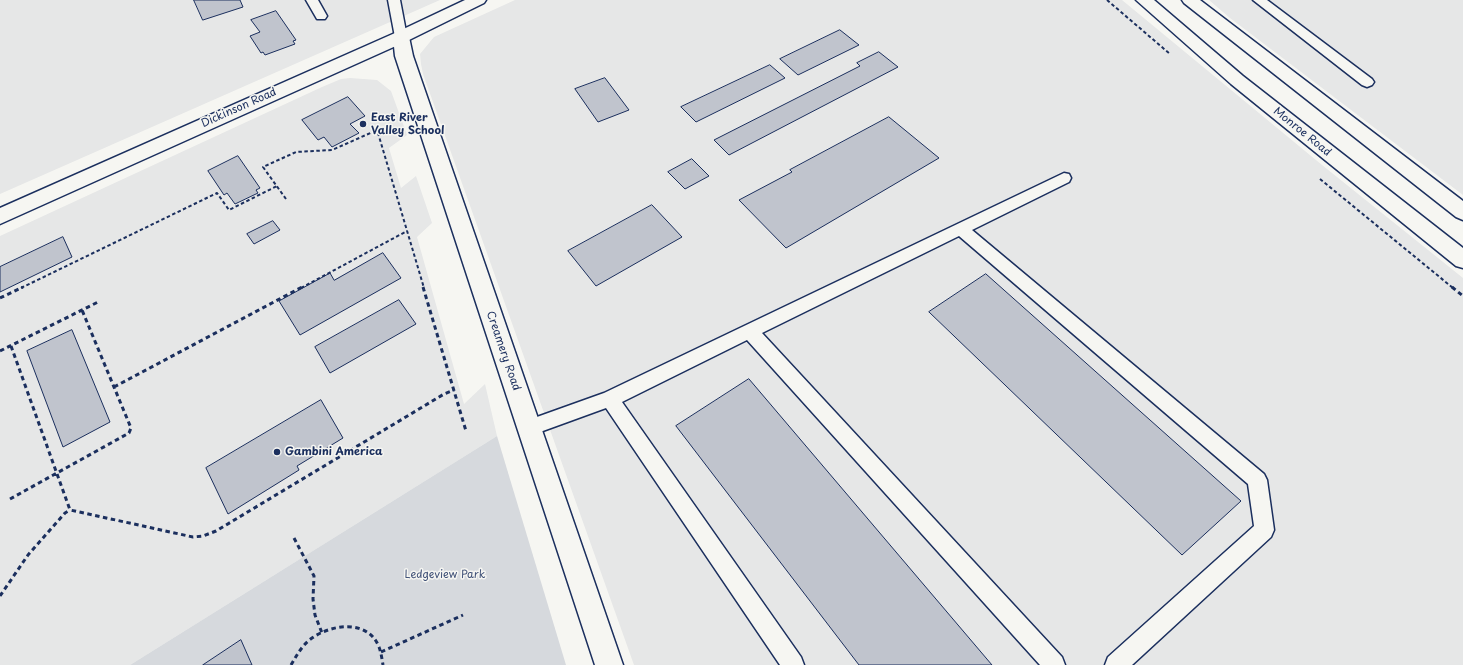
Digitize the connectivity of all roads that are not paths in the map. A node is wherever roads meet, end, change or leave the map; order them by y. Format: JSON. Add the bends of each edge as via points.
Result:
{"nodes":[{"id":1,"x":312,"y":0,"type":"edge"},
{"id":2,"x":394,"y":0,"type":"edge"},
{"id":3,"x":478,"y":0,"type":"edge"},
{"id":4,"x":1144,"y":0,"type":"edge"},
{"id":5,"x":1190,"y":0,"type":"edge"},
{"id":6,"x":1259,"y":0,"type":"edge"},
{"id":7,"x":321,"y":16,"type":"dead end"},
{"id":8,"x":401,"y":36,"type":"junction"},
{"id":9,"x":1367,"y":82,"type":"dead end"},
{"id":10,"x":1064,"y":178,"type":"dead end"},
{"id":11,"x":1463,"y":212,"type":"edge"},
{"id":12,"x":0,"y":216,"type":"edge"},
{"id":13,"x":960,"y":228,"type":"junction"},
{"id":14,"x":1463,"y":260,"type":"edge"},
{"id":15,"x":749,"y":331,"type":"junction"},
{"id":16,"x":610,"y":399,"type":"junction"},
{"id":17,"x":529,"y":428,"type":"junction"},
{"id":18,"x":609,"y":665,"type":"edge"},
{"id":19,"x":793,"y":665,"type":"edge"},
{"id":20,"x":1054,"y":665,"type":"edge"},
{"id":21,"x":1116,"y":665,"type":"edge"}],
"edges":[{"from":1,"to":7,"type":"lane"},
{"from":2,"to":8,"type":"lane"},
{"from":3,"to":8,"type":"street","name":"Dickinson Road"},
{"from":4,"to":14,"type":"street","name":"Monroe Road","via":[[1237,80]]},
{"from":5,"to":11,"type":"street"},
{"from":6,"to":9,"type":"lane"},
{"from":8,"to":12,"type":"street","name":"Dickinson Road"},
{"from":8,"to":17,"type":"street","name":"Creamery Road","via":[[404,56]]},
{"from":10,"to":13,"type":"lane"},
{"from":13,"to":15,"type":"lane"},
{"from":13,"to":21,"type":"lane","via":[[1257,480],[1264,530]]},
{"from":15,"to":16,"type":"lane"},
{"from":15,"to":20,"type":"lane"},
{"from":16,"to":17,"type":"lane"},
{"from":16,"to":19,"type":"lane"},
{"from":17,"to":18,"type":"street","name":"Creamery Road"}]}
